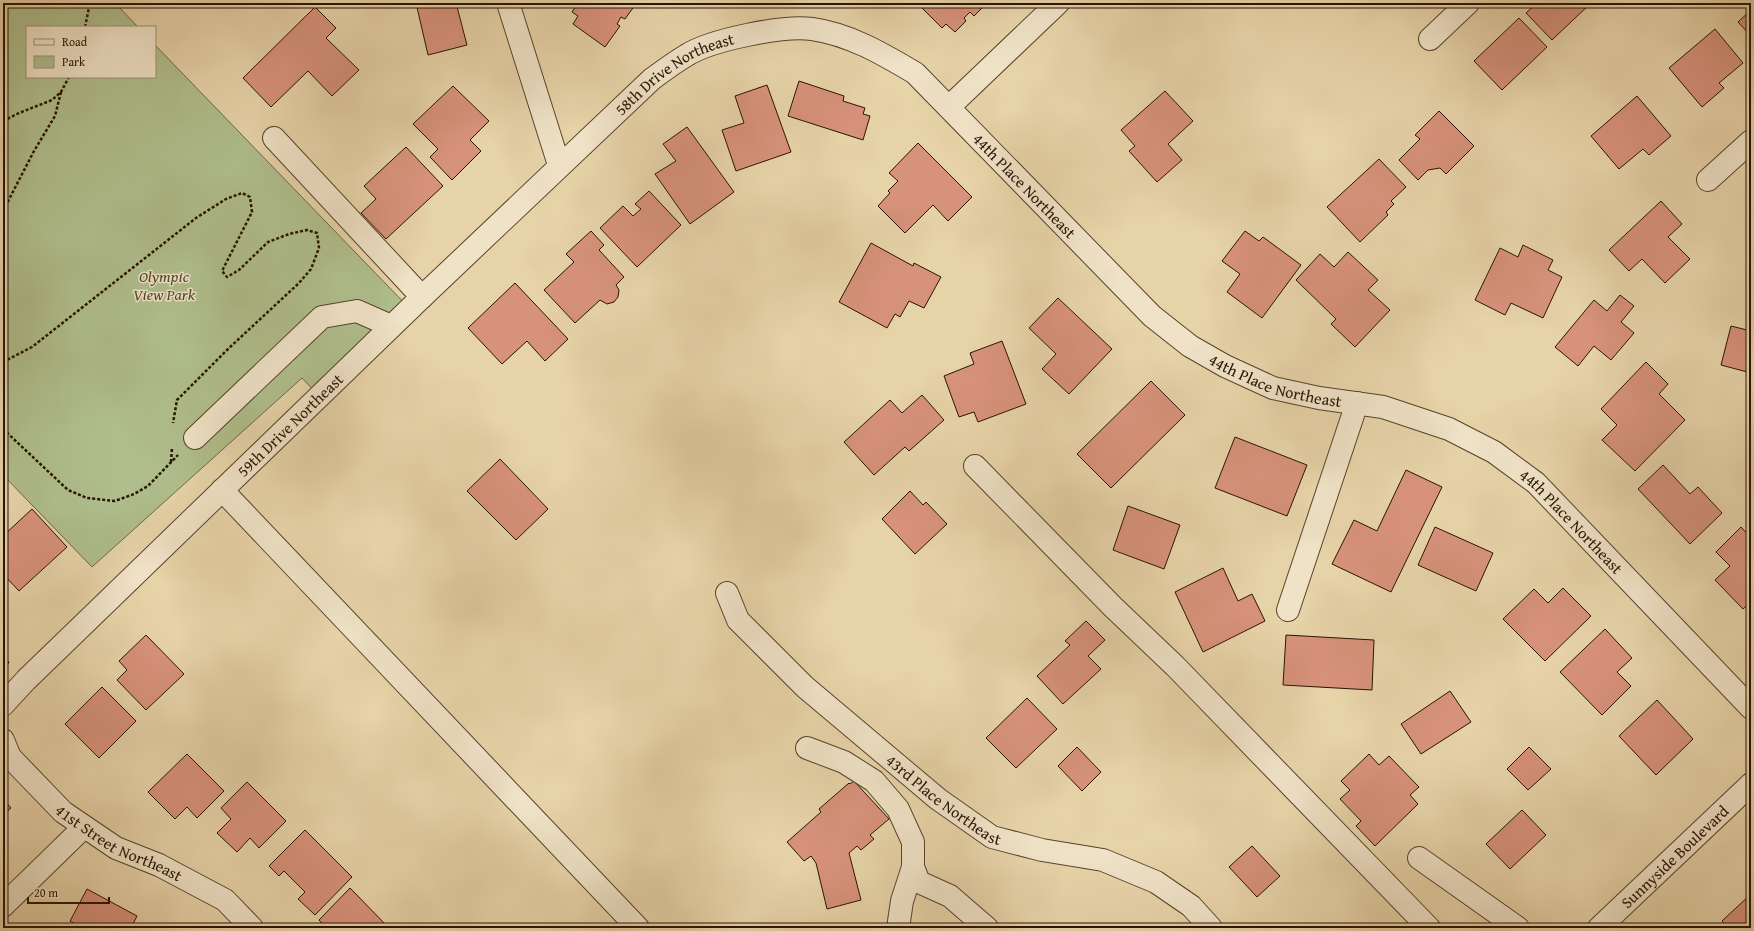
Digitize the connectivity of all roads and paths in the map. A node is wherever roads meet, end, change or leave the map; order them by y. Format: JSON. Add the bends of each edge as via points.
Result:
{"nodes":[{"id":1,"x":90,"y":3,"type":"edge"},
{"id":2,"x":508,"y":3,"type":"edge"},
{"id":3,"x":1058,"y":3,"type":"edge"},
{"id":4,"x":1468,"y":3,"type":"edge"},
{"id":5,"x":84,"y":26,"type":"edge"},
{"id":6,"x":811,"y":29,"type":"joint"},
{"id":7,"x":1430,"y":39,"type":"dead end"},
{"id":8,"x":68,"y":78,"type":"edge"},
{"id":9,"x":60,"y":92,"type":"junction"},
{"id":10,"x":949,"y":107,"type":"junction"},
{"id":11,"x":3,"y":122,"type":"edge"},
{"id":12,"x":274,"y":138,"type":"dead end"},
{"id":13,"x":1751,"y":141,"type":"edge"},
{"id":14,"x":559,"y":165,"type":"junction"},
{"id":15,"x":1708,"y":180,"type":"dead end"},
{"id":16,"x":3,"y":211,"type":"edge"},
{"id":17,"x":422,"y":296,"type":"junction"},
{"id":18,"x":391,"y":326,"type":"junction"},
{"id":19,"x":3,"y":362,"type":"edge"},
{"id":20,"x":1357,"y":403,"type":"junction"},
{"id":21,"x":173,"y":426,"type":"dead end"},
{"id":22,"x":3,"y":431,"type":"edge"},
{"id":23,"x":195,"y":438,"type":"joint"},
{"id":24,"x":172,"y":446,"type":"dead end"},
{"id":25,"x":171,"y":462,"type":"junction"},
{"id":26,"x":975,"y":466,"type":"dead end"},
{"id":27,"x":222,"y":490,"type":"junction"},
{"id":28,"x":727,"y":593,"type":"dead end"},
{"id":29,"x":1288,"y":610,"type":"dead end"},
{"id":30,"x":3,"y":705,"type":"edge"},
{"id":31,"x":1751,"y":708,"type":"edge"},
{"id":32,"x":3,"y":740,"type":"edge"},
{"id":33,"x":807,"y":748,"type":"dead end"},
{"id":34,"x":1751,"y":784,"type":"edge"},
{"id":35,"x":84,"y":827,"type":"junction"},
{"id":36,"x":1419,"y":858,"type":"dead end"},
{"id":37,"x":913,"y":867,"type":"junction"},
{"id":38,"x":3,"y":906,"type":"edge"},
{"id":39,"x":252,"y":928,"type":"edge"},
{"id":40,"x":638,"y":928,"type":"edge"},
{"id":41,"x":898,"y":928,"type":"edge"},
{"id":42,"x":987,"y":928,"type":"edge"},
{"id":43,"x":1211,"y":928,"type":"edge"},
{"id":44,"x":1429,"y":928,"type":"edge"},
{"id":45,"x":1518,"y":928,"type":"edge"},
{"id":46,"x":1598,"y":928,"type":"edge"}],
"edges":[{"from":1,"to":5,"type":"path"},
{"from":2,"to":14,"type":"street"},
{"from":3,"to":10,"type":"street"},
{"from":4,"to":7,"type":"street"},
{"from":6,"to":10,"type":"street","name":"44th Place Northeast","via":[[877,50],[915,73]]},
{"from":6,"to":14,"type":"street","name":"58th Drive Northeast","via":[[766,31],[718,43],[688,54],[652,79]]},
{"from":8,"to":9,"type":"path"},
{"from":9,"to":11,"type":"path","via":[[52,100]]},
{"from":9,"to":16,"type":"path","via":[[56,116],[34,151]]},
{"from":10,"to":20,"type":"street","name":"44th Place Northeast","via":[[1152,316],[1190,346],[1225,366],[1273,388]]},
{"from":12,"to":17,"type":"street"},
{"from":13,"to":15,"type":"street"},
{"from":14,"to":17,"type":"street","name":"58th Drive Northeast"},
{"from":17,"to":18,"type":"street","name":"59th Drive Northeast"},
{"from":18,"to":23,"type":"street","via":[[357,311],[322,317]]},
{"from":18,"to":27,"type":"street","name":"59th Drive Northeast"},
{"from":19,"to":21,"type":"path","via":[[32,347],[196,218],[226,199],[242,193],[250,197],[252,212],[222,271],[227,277],[239,270],[268,242],[289,234],[307,230],[317,233],[319,248],[311,269],[299,283],[177,400]]},
{"from":20,"to":29,"type":"street"},
{"from":20,"to":31,"type":"street","name":"44th Place Northeast","via":[[1383,407],[1449,429],[1494,452],[1536,483]]},
{"from":22,"to":25,"type":"path","via":[[68,490],[88,498],[115,501],[134,494],[148,486]]},
{"from":23,"to":25,"type":"path"},
{"from":24,"to":25,"type":"path"},
{"from":26,"to":44,"type":"street"},
{"from":27,"to":30,"type":"street","name":"59th Drive Northeast"},
{"from":27,"to":40,"type":"street"},
{"from":28,"to":43,"type":"street","name":"43rd Place Northeast","via":[[738,620],[805,687],[938,799],[992,837],[1042,850],[1103,860],[1156,882],[1191,906]]},
{"from":32,"to":35,"type":"street","name":"41st Street Northeast","via":[[10,757],[63,812]]},
{"from":33,"to":37,"type":"street","via":[[844,762],[874,781],[898,809],[913,842]]},
{"from":34,"to":46,"type":"street","name":"Sunnyside Boulevard"},
{"from":35,"to":38,"type":"street"},
{"from":35,"to":39,"type":"street","name":"41st Street Northeast","via":[[116,848],[159,866],[225,900]]},
{"from":36,"to":45,"type":"street"},
{"from":37,"to":41,"type":"street","via":[[902,901]]},
{"from":37,"to":42,"type":"street","via":[[919,882],[950,896]]}]}
